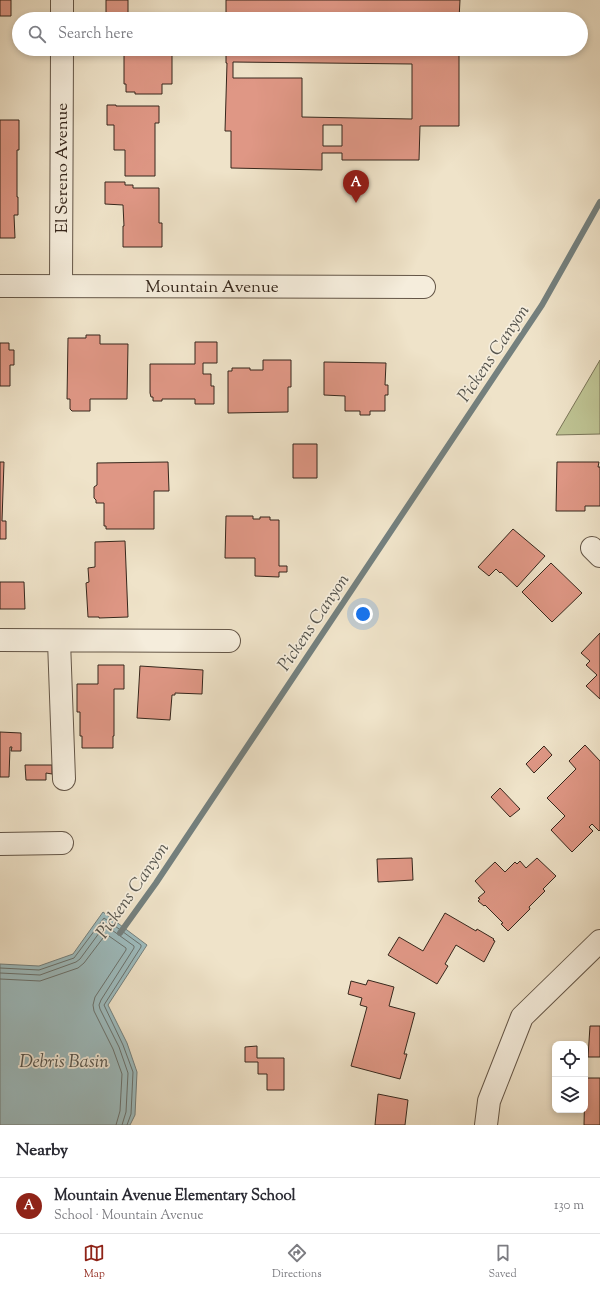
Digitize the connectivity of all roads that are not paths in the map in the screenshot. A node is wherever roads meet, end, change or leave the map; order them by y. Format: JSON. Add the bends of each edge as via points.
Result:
{"nodes":[{"id":1,"x":62,"y":0,"type":"edge"},
{"id":2,"x":62,"y":12,"type":"edge"},
{"id":3,"x":62,"y":56,"type":"edge"},
{"id":4,"x":0,"y":286,"type":"edge"},
{"id":5,"x":61,"y":286,"type":"junction"},
{"id":6,"x":424,"y":287,"type":"dead end"},
{"id":7,"x":0,"y":640,"type":"edge"},
{"id":8,"x":59,"y":641,"type":"junction"},
{"id":9,"x":229,"y":642,"type":"dead end"},
{"id":10,"x":64,"y":779,"type":"dead end"},
{"id":11,"x":62,"y":843,"type":"dead end"},
{"id":12,"x":0,"y":844,"type":"edge"},
{"id":13,"x":600,"y":942,"type":"edge"},
{"id":14,"x":486,"y":1125,"type":"edge"}],
"edges":[{"from":1,"to":2,"type":"street"},
{"from":3,"to":5,"type":"street","name":"El Sereno Avenue"},
{"from":4,"to":5,"type":"street","name":"Mountain Avenue"},
{"from":5,"to":6,"type":"street","name":"Mountain Avenue"},
{"from":7,"to":8,"type":"street"},
{"from":8,"to":9,"type":"street"},
{"from":8,"to":10,"type":"street"},
{"from":11,"to":12,"type":"street"},
{"from":13,"to":14,"type":"street","via":[[522,1017],[489,1101]]}]}
